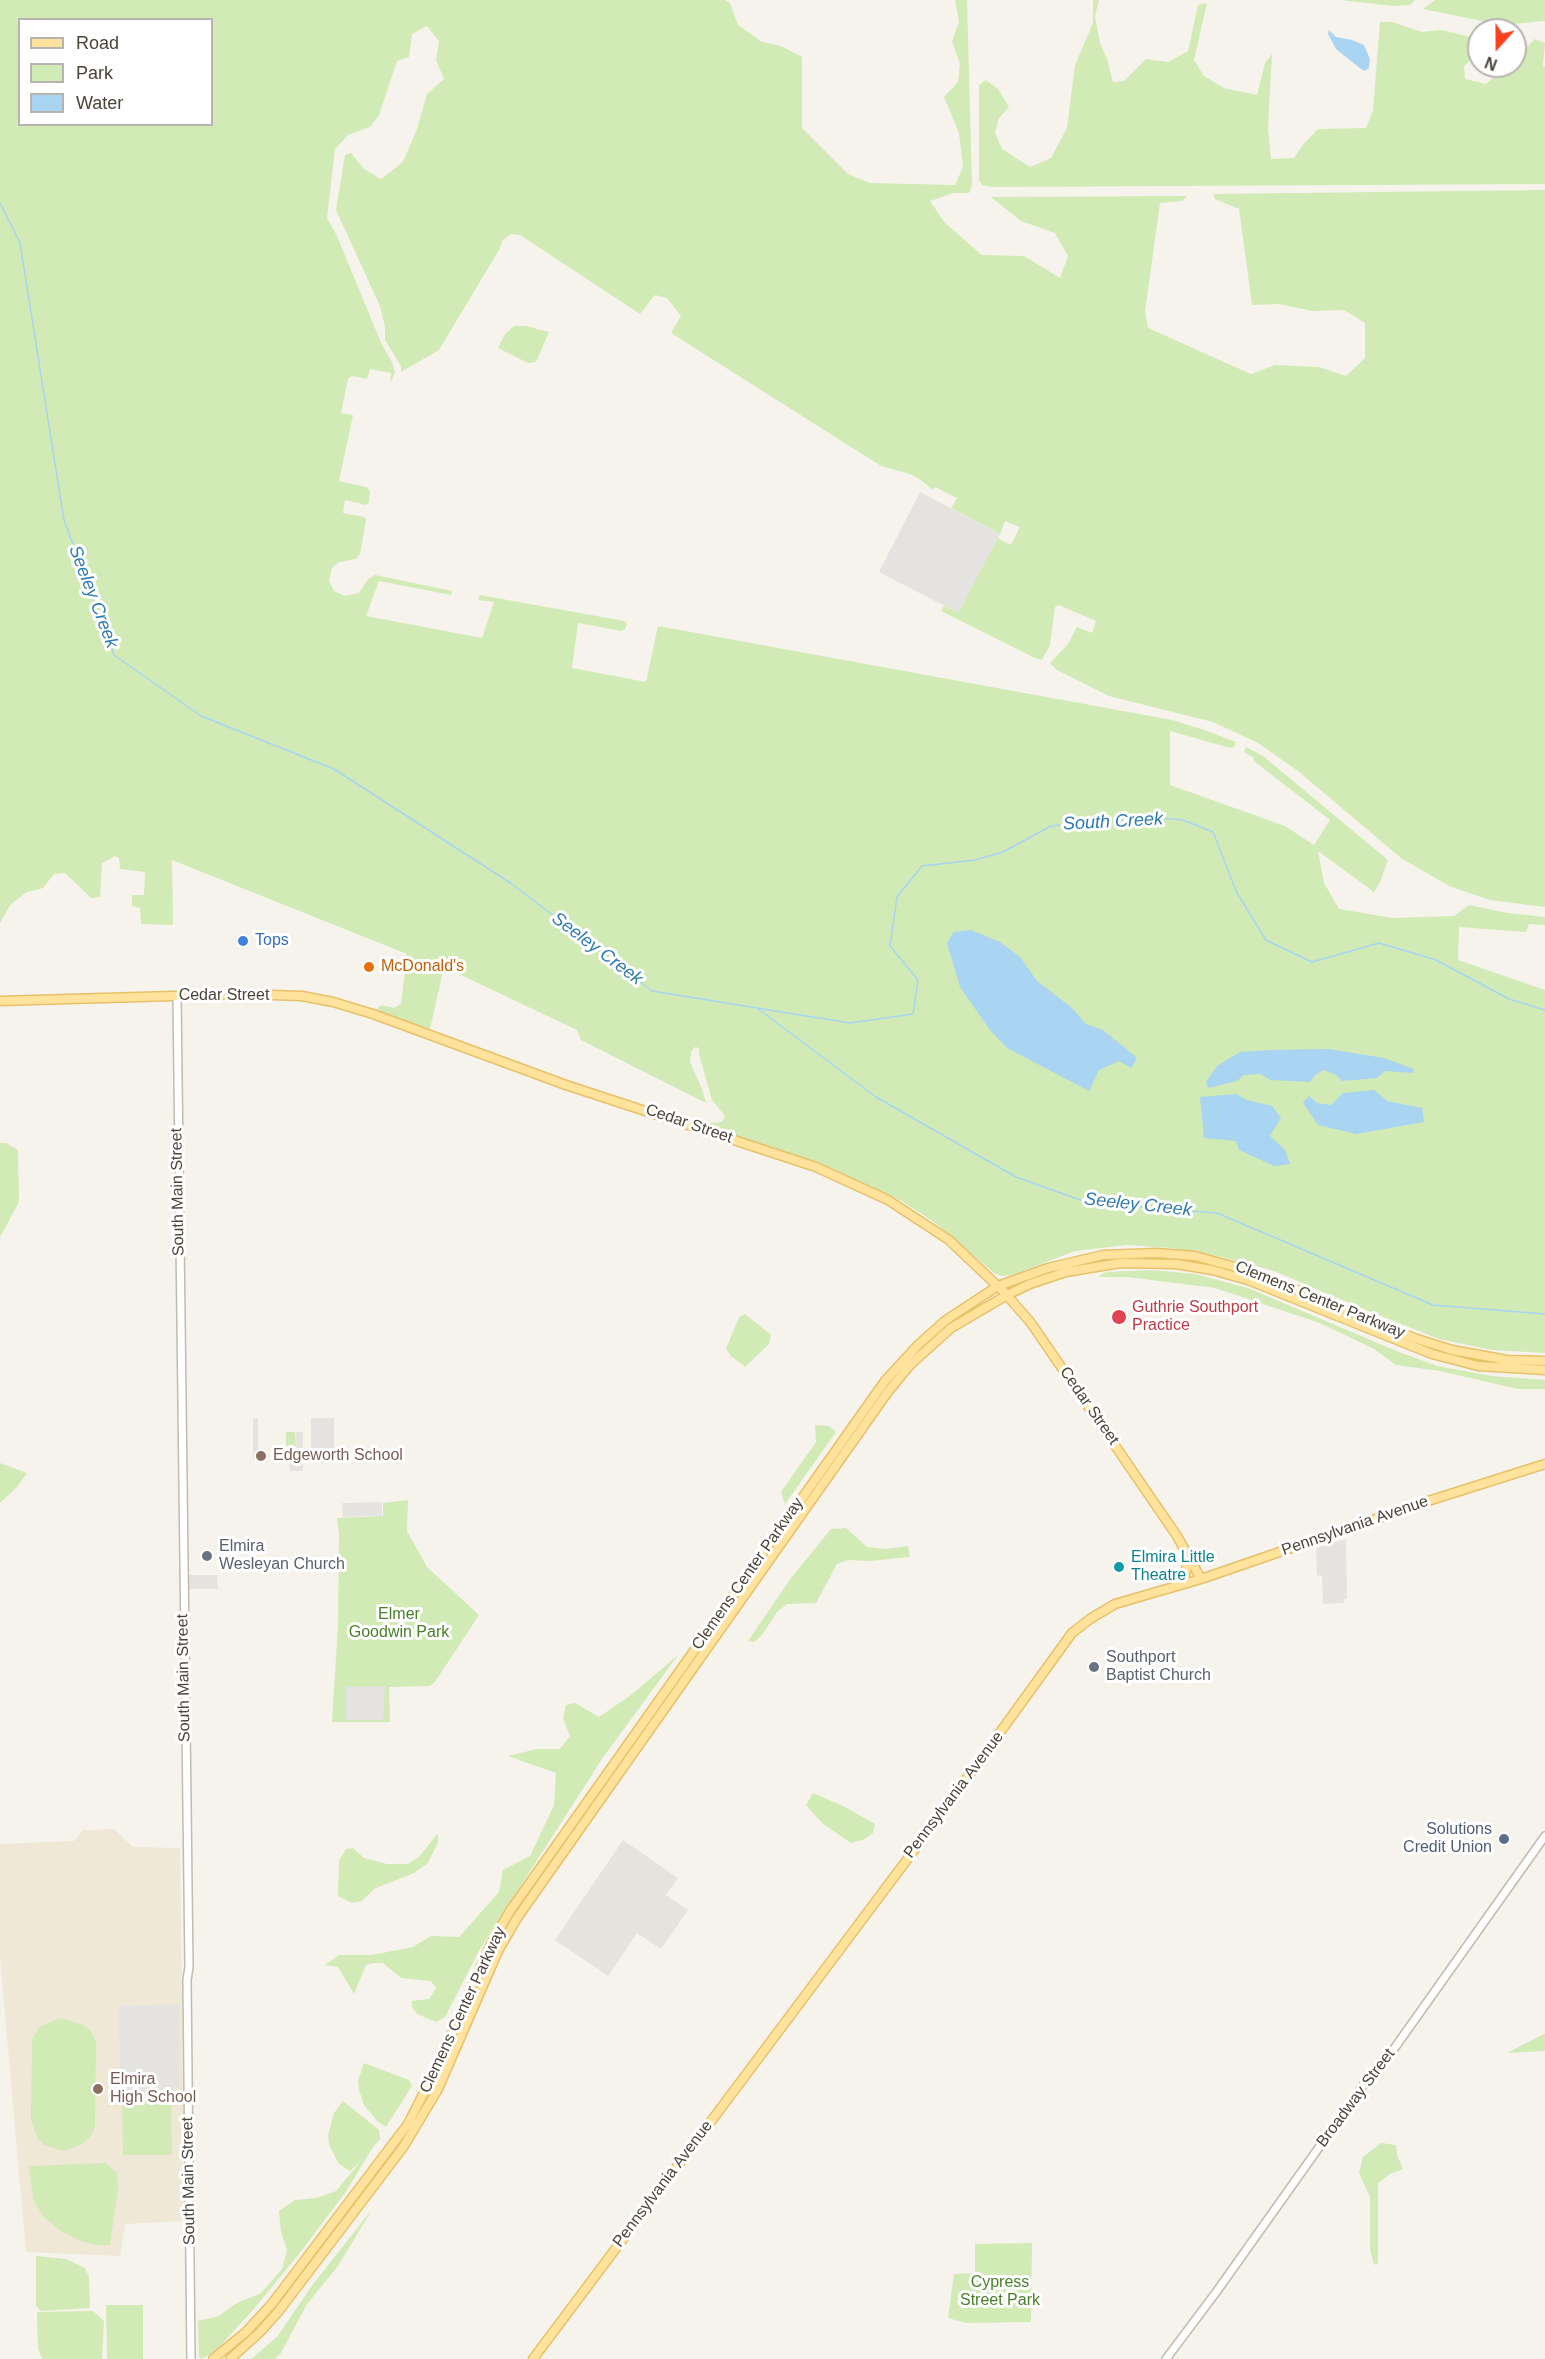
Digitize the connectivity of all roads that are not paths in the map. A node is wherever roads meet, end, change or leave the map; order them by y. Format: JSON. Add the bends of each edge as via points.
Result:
{"nodes":[{"id":1,"x":177,"y":996,"type":"junction"},
{"id":2,"x":0,"y":1001,"type":"edge"},
{"id":3,"x":1003,"y":1291,"type":"junction"},
{"id":4,"x":1545,"y":1361,"type":"edge"},
{"id":5,"x":1545,"y":1370,"type":"edge"},
{"id":6,"x":1545,"y":1464,"type":"edge"},
{"id":7,"x":1189,"y":1557,"type":"junction"},
{"id":8,"x":1201,"y":1579,"type":"junction"},
{"id":9,"x":1176,"y":1586,"type":"junction"},
{"id":10,"x":1545,"y":1836,"type":"edge"},
{"id":11,"x":191,"y":2359,"type":"edge"},
{"id":12,"x":213,"y":2359,"type":"edge"},
{"id":13,"x":230,"y":2359,"type":"edge"},
{"id":14,"x":533,"y":2359,"type":"edge"},
{"id":15,"x":1166,"y":2359,"type":"edge"}],
"edges":[{"from":1,"to":2,"type":"main road","name":"Cedar Street"},
{"from":1,"to":3,"type":"main road","name":"Cedar Street","via":[[254,994],[333,1002],[566,1085],[816,1167],[906,1211],[949,1240]]},
{"from":1,"to":11,"type":"street","name":"South Main Street"},
{"from":3,"to":4,"type":"main road","name":"Clemens Center Parkway","via":[[1047,1268],[1102,1255],[1148,1252],[1196,1256],[1250,1270],[1435,1345],[1490,1357]]},
{"from":3,"to":5,"type":"main road","name":"Clemens Center Parkway","via":[[1093,1266],[1138,1262],[1185,1265],[1248,1280],[1432,1354],[1478,1366]]},
{"from":3,"to":7,"type":"main road","name":"Cedar Street","via":[[1044,1341]]},
{"from":3,"to":12,"type":"main road","name":"Clemens Center Parkway","via":[[962,1309],[932,1332],[885,1380],[510,1911],[408,2124],[271,2305]]},
{"from":3,"to":13,"type":"main road","name":"Clemens Center Parkway","via":[[936,1340],[887,1393],[517,1918],[498,1951],[438,2089],[404,2146],[278,2312]]},
{"from":6,"to":8,"type":"main road","name":"Pennsylvania Avenue"},
{"from":7,"to":8,"type":"main road","name":"Cedar Street"},
{"from":7,"to":9,"type":"main road","via":[[1185,1575]]},
{"from":8,"to":9,"type":"main road","name":"Pennsylvania Avenue"},
{"from":9,"to":14,"type":"main road","name":"Pennsylvania Avenue","via":[[1115,1604],[1072,1633]]},
{"from":10,"to":15,"type":"street","name":"Broadway Street"}]}
